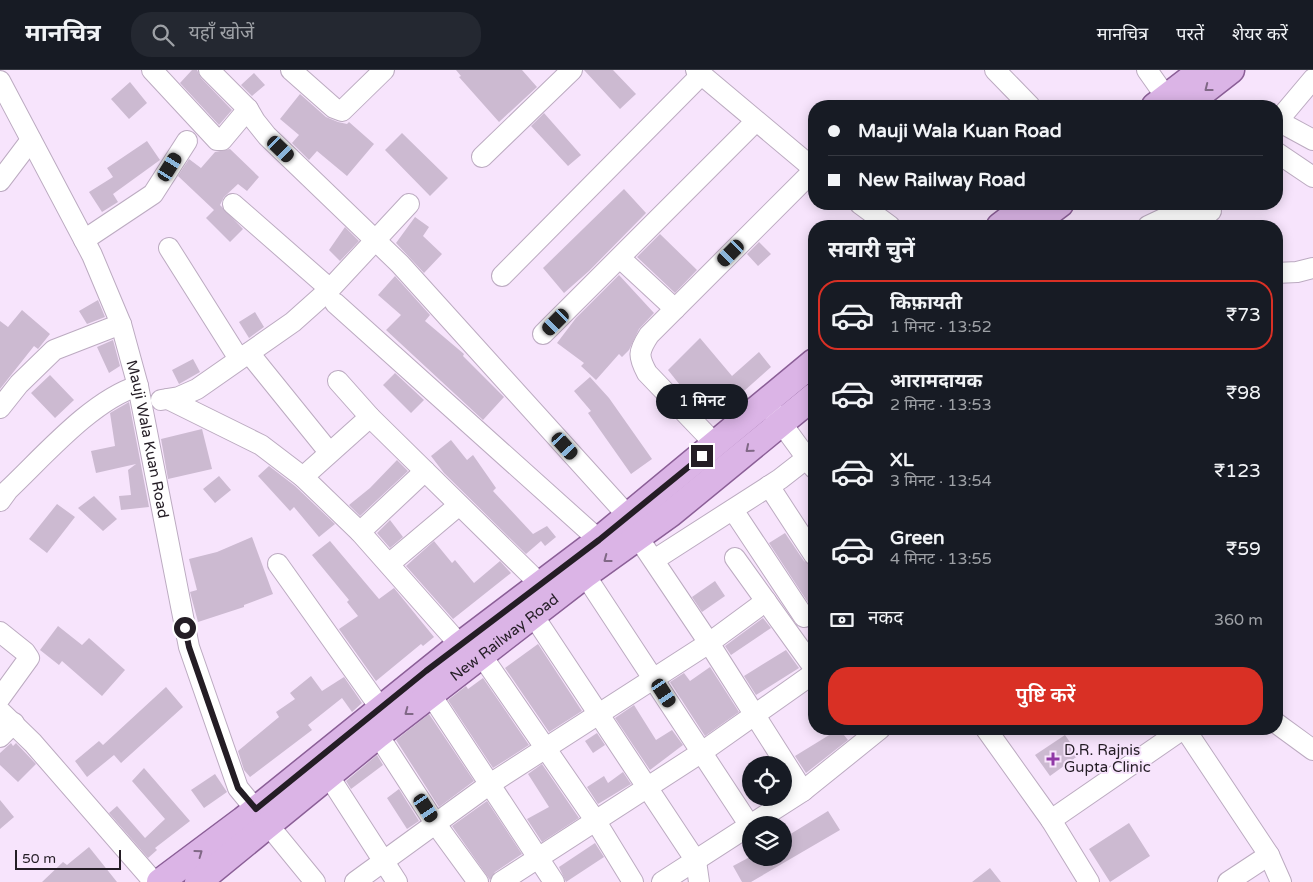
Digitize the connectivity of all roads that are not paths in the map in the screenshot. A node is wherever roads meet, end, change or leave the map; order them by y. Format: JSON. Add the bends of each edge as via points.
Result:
{"nodes":[{"id":1,"x":152,"y":70,"type":"edge"},
{"id":2,"x":209,"y":70,"type":"edge"},
{"id":3,"x":384,"y":70,"type":"edge"},
{"id":4,"x":572,"y":70,"type":"edge"},
{"id":5,"x":996,"y":70,"type":"edge"},
{"id":6,"x":1147,"y":70,"type":"edge"},
{"id":7,"x":1202,"y":70,"type":"edge"},
{"id":8,"x":1231,"y":70,"type":"edge"},
{"id":9,"x":298,"y":72,"type":"edge"},
{"id":10,"x":698,"y":72,"type":"edge"},
{"id":11,"x":0,"y":81,"type":"edge"},
{"id":12,"x":1309,"y":90,"type":"edge"},
{"id":13,"x":1024,"y":100,"type":"edge"},
{"id":14,"x":1166,"y":100,"type":"edge"},
{"id":15,"x":1171,"y":100,"type":"edge"},
{"id":16,"x":1174,"y":100,"type":"edge"},
{"id":17,"x":248,"y":109,"type":"junction"},
{"id":18,"x":1283,"y":116,"type":"edge"},
{"id":19,"x":755,"y":122,"type":"junction"},
{"id":20,"x":1283,"y":125,"type":"edge"},
{"id":21,"x":31,"y":140,"type":"junction"},
{"id":22,"x":187,"y":140,"type":"dead end"},
{"id":23,"x":1313,"y":140,"type":"edge"},
{"id":24,"x":482,"y":157,"type":"dead end"},
{"id":25,"x":1283,"y":157,"type":"edge"},
{"id":26,"x":808,"y":165,"type":"edge"},
{"id":27,"x":808,"y":176,"type":"edge"},
{"id":28,"x":1313,"y":177,"type":"edge"},
{"id":29,"x":0,"y":181,"type":"edge"},
{"id":30,"x":233,"y":204,"type":"dead end"},
{"id":31,"x":409,"y":204,"type":"dead end"},
{"id":32,"x":868,"y":210,"type":"edge"},
{"id":33,"x":1021,"y":210,"type":"edge"},
{"id":34,"x":1052,"y":210,"type":"edge"},
{"id":35,"x":1211,"y":211,"type":"dead end"},
{"id":36,"x":882,"y":220,"type":"edge"},
{"id":37,"x":1008,"y":220,"type":"edge"},
{"id":38,"x":1039,"y":220,"type":"edge"},
{"id":39,"x":1161,"y":220,"type":"edge"},
{"id":40,"x":375,"y":239,"type":"junction"},
{"id":41,"x":84,"y":240,"type":"junction"},
{"id":42,"x":170,"y":248,"type":"dead end"},
{"id":43,"x":620,"y":258,"type":"junction"},
{"id":44,"x":1313,"y":268,"type":"edge"},
{"id":45,"x":1283,"y":273,"type":"edge"},
{"id":46,"x":502,"y":276,"type":"dead end"},
{"id":47,"x":332,"y":296,"type":"junction"},
{"id":48,"x":675,"y":309,"type":"junction"},
{"id":49,"x":122,"y":324,"type":"junction"},
{"id":50,"x":543,"y":334,"type":"dead end"},
{"id":51,"x":244,"y":356,"type":"junction"},
{"id":52,"x":808,"y":367,"type":"edge"},
{"id":53,"x":338,"y":381,"type":"dead end"},
{"id":54,"x":139,"y":394,"type":"junction"},
{"id":55,"x":168,"y":399,"type":"junction"},
{"id":56,"x":768,"y":401,"type":"junction"},
{"id":57,"x":808,"y":401,"type":"edge"},
{"id":58,"x":0,"y":408,"type":"edge"},
{"id":59,"x":370,"y":417,"type":"junction"},
{"id":60,"x":780,"y":424,"type":"junction"},
{"id":61,"x":716,"y":445,"type":"junction"},
{"id":62,"x":329,"y":452,"type":"junction"},
{"id":63,"x":808,"y":460,"type":"edge"},
{"id":64,"x":808,"y":464,"type":"edge"},
{"id":65,"x":425,"y":471,"type":"junction"},
{"id":66,"x":303,"y":477,"type":"junction"},
{"id":67,"x":770,"y":486,"type":"junction"},
{"id":68,"x":0,"y":501,"type":"edge"},
{"id":69,"x":459,"y":505,"type":"junction"},
{"id":70,"x":733,"y":510,"type":"junction"},
{"id":71,"x":633,"y":526,"type":"junction"},
{"id":72,"x":360,"y":532,"type":"junction"},
{"id":73,"x":599,"y":540,"type":"junction"},
{"id":74,"x":808,"y":546,"type":"edge"},
{"id":75,"x":736,"y":558,"type":"dead end"},
{"id":76,"x":654,"y":560,"type":"junction"},
{"id":77,"x":278,"y":564,"type":"dead end"},
{"id":78,"x":389,"y":564,"type":"junction"},
{"id":79,"x":585,"y":575,"type":"junction"},
{"id":80,"x":539,"y":583,"type":"junction"},
{"id":81,"x":766,"y":601,"type":"junction"},
{"id":82,"x":808,"y":613,"type":"edge"},
{"id":83,"x":533,"y":615,"type":"junction"},
{"id":84,"x":808,"y":615,"type":"edge"},
{"id":85,"x":786,"y":629,"type":"junction"},
{"id":86,"x":0,"y":632,"type":"edge"},
{"id":87,"x":709,"y":643,"type":"junction"},
{"id":88,"x":471,"y":650,"type":"junction"},
{"id":89,"x":808,"y":660,"type":"edge"},
{"id":90,"x":808,"y":677,"type":"edge"},
{"id":91,"x":655,"y":678,"type":"junction"},
{"id":92,"x":431,"y":694,"type":"junction"},
{"id":93,"x":0,"y":698,"type":"edge"},
{"id":94,"x":381,"y":708,"type":"junction"},
{"id":95,"x":599,"y":713,"type":"junction"},
{"id":96,"x":754,"y":714,"type":"junction"},
{"id":97,"x":7,"y":717,"type":"edge"},
{"id":98,"x":1283,"y":728,"type":"edge"},
{"id":99,"x":378,"y":735,"type":"junction"},
{"id":100,"x":865,"y":735,"type":"edge"},
{"id":101,"x":990,"y":735,"type":"edge"},
{"id":102,"x":1175,"y":735,"type":"edge"},
{"id":103,"x":1188,"y":735,"type":"edge"},
{"id":104,"x":0,"y":737,"type":"edge"},
{"id":105,"x":546,"y":748,"type":"junction"},
{"id":106,"x":1313,"y":750,"type":"edge"},
{"id":107,"x":702,"y":752,"type":"junction"},
{"id":108,"x":328,"y":775,"type":"junction"},
{"id":109,"x":490,"y":784,"type":"junction"},
{"id":110,"x":648,"y":787,"type":"junction"},
{"id":111,"x":803,"y":791,"type":"junction"},
{"id":112,"x":744,"y":816,"type":"edge"},
{"id":113,"x":765,"y":816,"type":"edge"},
{"id":114,"x":262,"y":817,"type":"junction"},
{"id":115,"x":595,"y":820,"type":"junction"},
{"id":116,"x":1051,"y":820,"type":"junction"},
{"id":117,"x":435,"y":823,"type":"junction"},
{"id":118,"x":742,"y":831,"type":"edge"},
{"id":119,"x":230,"y":844,"type":"junction"},
{"id":120,"x":1269,"y":855,"type":"junction"},
{"id":121,"x":539,"y":858,"type":"junction"},
{"id":122,"x":384,"y":860,"type":"junction"},
{"id":123,"x":696,"y":861,"type":"junction"},
{"id":124,"x":154,"y":882,"type":"edge"},
{"id":125,"x":160,"y":882,"type":"edge"},
{"id":126,"x":198,"y":882,"type":"edge"},
{"id":127,"x":315,"y":882,"type":"edge"},
{"id":128,"x":355,"y":882,"type":"edge"},
{"id":129,"x":397,"y":882,"type":"edge"},
{"id":130,"x":478,"y":882,"type":"edge"},
{"id":131,"x":501,"y":882,"type":"edge"},
{"id":132,"x":554,"y":882,"type":"edge"},
{"id":133,"x":633,"y":882,"type":"edge"},
{"id":134,"x":662,"y":882,"type":"edge"},
{"id":135,"x":699,"y":882,"type":"edge"},
{"id":136,"x":1089,"y":882,"type":"edge"},
{"id":137,"x":1228,"y":882,"type":"edge"},
{"id":138,"x":1281,"y":882,"type":"edge"}],
"edges":[{"from":1,"to":17,"type":"street","via":[[217,140],[222,140]]},
{"from":2,"to":17,"type":"street"},
{"from":3,"to":9,"type":"street","via":[[342,111],[334,108]]},
{"from":4,"to":24,"type":"street"},
{"from":5,"to":13,"type":"street"},
{"from":6,"to":14,"type":"street"},
{"from":7,"to":15,"type":"main road"},
{"from":8,"to":16,"type":"main road","one_way":true},
{"from":10,"to":19,"type":"street"},
{"from":10,"to":46,"type":"street"},
{"from":11,"to":21,"type":"street","name":"Mauji Wala Kuan Road"},
{"from":12,"to":18,"type":"street"},
{"from":17,"to":40,"type":"street","via":[[267,136]]},
{"from":19,"to":26,"type":"street"},
{"from":19,"to":43,"type":"street"},
{"from":20,"to":23,"type":"street"},
{"from":21,"to":29,"type":"street"},
{"from":21,"to":41,"type":"street","name":"Mauji Wala Kuan Road"},
{"from":22,"to":41,"type":"street","via":[[153,194]]},
{"from":25,"to":28,"type":"street"},
{"from":27,"to":48,"type":"street"},
{"from":30,"to":47,"type":"street"},
{"from":31,"to":40,"type":"street"},
{"from":32,"to":36,"type":"street"},
{"from":33,"to":37,"type":"main road"},
{"from":34,"to":38,"type":"main road"},
{"from":35,"to":39,"type":"street"},
{"from":40,"to":47,"type":"street"},
{"from":40,"to":71,"type":"street"},
{"from":41,"to":49,"type":"street","name":"Mauji Wala Kuan Road"},
{"from":42,"to":51,"type":"street"},
{"from":43,"to":48,"type":"street"},
{"from":43,"to":50,"type":"street"},
{"from":44,"to":45,"type":"street"},
{"from":47,"to":51,"type":"street"},
{"from":47,"to":73,"type":"street"},
{"from":48,"to":61,"type":"street","via":[[649,335],[641,348],[640,359],[647,373]]},
{"from":49,"to":54,"type":"street","name":"Mauji Wala Kuan Road"},
{"from":49,"to":58,"type":"street","via":[[54,350]]},
{"from":51,"to":55,"type":"street","via":[[197,389]]},
{"from":51,"to":62,"type":"street"},
{"from":52,"to":56,"type":"main road","name":"New Railway Road"},
{"from":53,"to":59,"type":"street"},
{"from":54,"to":55,"type":"street"},
{"from":54,"to":68,"type":"street","via":[[121,391],[98,406]]},
{"from":54,"to":114,"type":"street","name":"Mauji Wala Kuan Road","via":[[189,647],[238,788]]},
{"from":55,"to":66,"type":"street","via":[[261,445]]},
{"from":56,"to":60,"type":"street"},
{"from":56,"to":61,"type":"main road","name":"New Railway Road"},
{"from":57,"to":60,"type":"main road","name":"New Railway Road"},
{"from":59,"to":62,"type":"street"},
{"from":59,"to":65,"type":"street"},
{"from":60,"to":63,"type":"street"},
{"from":60,"to":71,"type":"main road","name":"New Railway Road","one_way":true,"via":[[670,514]]},
{"from":61,"to":71,"type":"main road","name":"New Railway Road"},
{"from":62,"to":66,"type":"street"},
{"from":64,"to":67,"type":"street"},
{"from":65,"to":69,"type":"street"},
{"from":65,"to":72,"type":"street"},
{"from":66,"to":72,"type":"street"},
{"from":67,"to":70,"type":"street"},
{"from":67,"to":74,"type":"street"},
{"from":69,"to":78,"type":"street"},
{"from":69,"to":80,"type":"street"},
{"from":70,"to":76,"type":"street"},
{"from":70,"to":82,"type":"street"},
{"from":71,"to":73,"type":"main road","name":"New Railway Road"},
{"from":71,"to":76,"type":"street"},
{"from":71,"to":79,"type":"main road","name":"New Railway Road","one_way":true},
{"from":72,"to":78,"type":"street"},
{"from":73,"to":80,"type":"main road","name":"New Railway Road"},
{"from":75,"to":81,"type":"street"},
{"from":76,"to":87,"type":"street"},
{"from":77,"to":94,"type":"street"},
{"from":78,"to":88,"type":"street"},
{"from":79,"to":83,"type":"main road","name":"New Railway Road"},
{"from":79,"to":91,"type":"street"},
{"from":80,"to":88,"type":"main road","name":"New Railway Road"},
{"from":81,"to":85,"type":"street"},
{"from":81,"to":87,"type":"street"},
{"from":83,"to":88,"type":"main road","name":"New Railway Road"},
{"from":83,"to":95,"type":"street"},
{"from":84,"to":85,"type":"street"},
{"from":85,"to":89,"type":"street"},
{"from":86,"to":93,"type":"street","via":[[30,658]]},
{"from":87,"to":91,"type":"street"},
{"from":87,"to":96,"type":"street"},
{"from":88,"to":92,"type":"main road","name":"New Railway Road"},
{"from":88,"to":94,"type":"main road","name":"New Railway Road"},
{"from":88,"to":105,"type":"street"},
{"from":90,"to":96,"type":"street"},
{"from":91,"to":95,"type":"street"},
{"from":91,"to":107,"type":"street"},
{"from":92,"to":99,"type":"main road","name":"New Railway Road","one_way":true},
{"from":92,"to":109,"type":"street"},
{"from":94,"to":114,"type":"main road","name":"New Railway Road"},
{"from":95,"to":105,"type":"street"},
{"from":95,"to":110,"type":"street"},
{"from":96,"to":107,"type":"street"},
{"from":96,"to":111,"type":"street"},
{"from":97,"to":104,"type":"street"},
{"from":97,"to":124,"type":"street"},
{"from":98,"to":106,"type":"street"},
{"from":99,"to":108,"type":"main road","name":"New Railway Road"},
{"from":99,"to":117,"type":"street"},
{"from":100,"to":111,"type":"street"},
{"from":101,"to":116,"type":"street"},
{"from":102,"to":116,"type":"street"},
{"from":103,"to":120,"type":"street"},
{"from":105,"to":109,"type":"street"},
{"from":105,"to":115,"type":"street"},
{"from":107,"to":110,"type":"street"},
{"from":107,"to":112,"type":"street"},
{"from":108,"to":114,"type":"main road","name":"New Railway Road"},
{"from":108,"to":122,"type":"street"},
{"from":109,"to":117,"type":"street"},
{"from":109,"to":121,"type":"street"},
{"from":110,"to":115,"type":"street"},
{"from":110,"to":123,"type":"street"},
{"from":111,"to":113,"type":"street"},
{"from":114,"to":119,"type":"main road","name":"New Railway Road"},
{"from":114,"to":127,"type":"street","name":"Mauji Wala Kuan Road"},
{"from":115,"to":121,"type":"street"},
{"from":115,"to":133,"type":"street"},
{"from":116,"to":136,"type":"street"},
{"from":117,"to":122,"type":"street"},
{"from":117,"to":130,"type":"street"},
{"from":118,"to":123,"type":"street"},
{"from":125,"to":119,"type":"main road","name":"New Railway Road","one_way":true},
{"from":119,"to":126,"type":"main road","name":"New Railway Road"},
{"from":120,"to":137,"type":"street"},
{"from":120,"to":138,"type":"street"},
{"from":121,"to":131,"type":"street"},
{"from":121,"to":132,"type":"street"},
{"from":122,"to":128,"type":"street"},
{"from":122,"to":129,"type":"street"},
{"from":123,"to":134,"type":"street"},
{"from":123,"to":135,"type":"street"}]}
